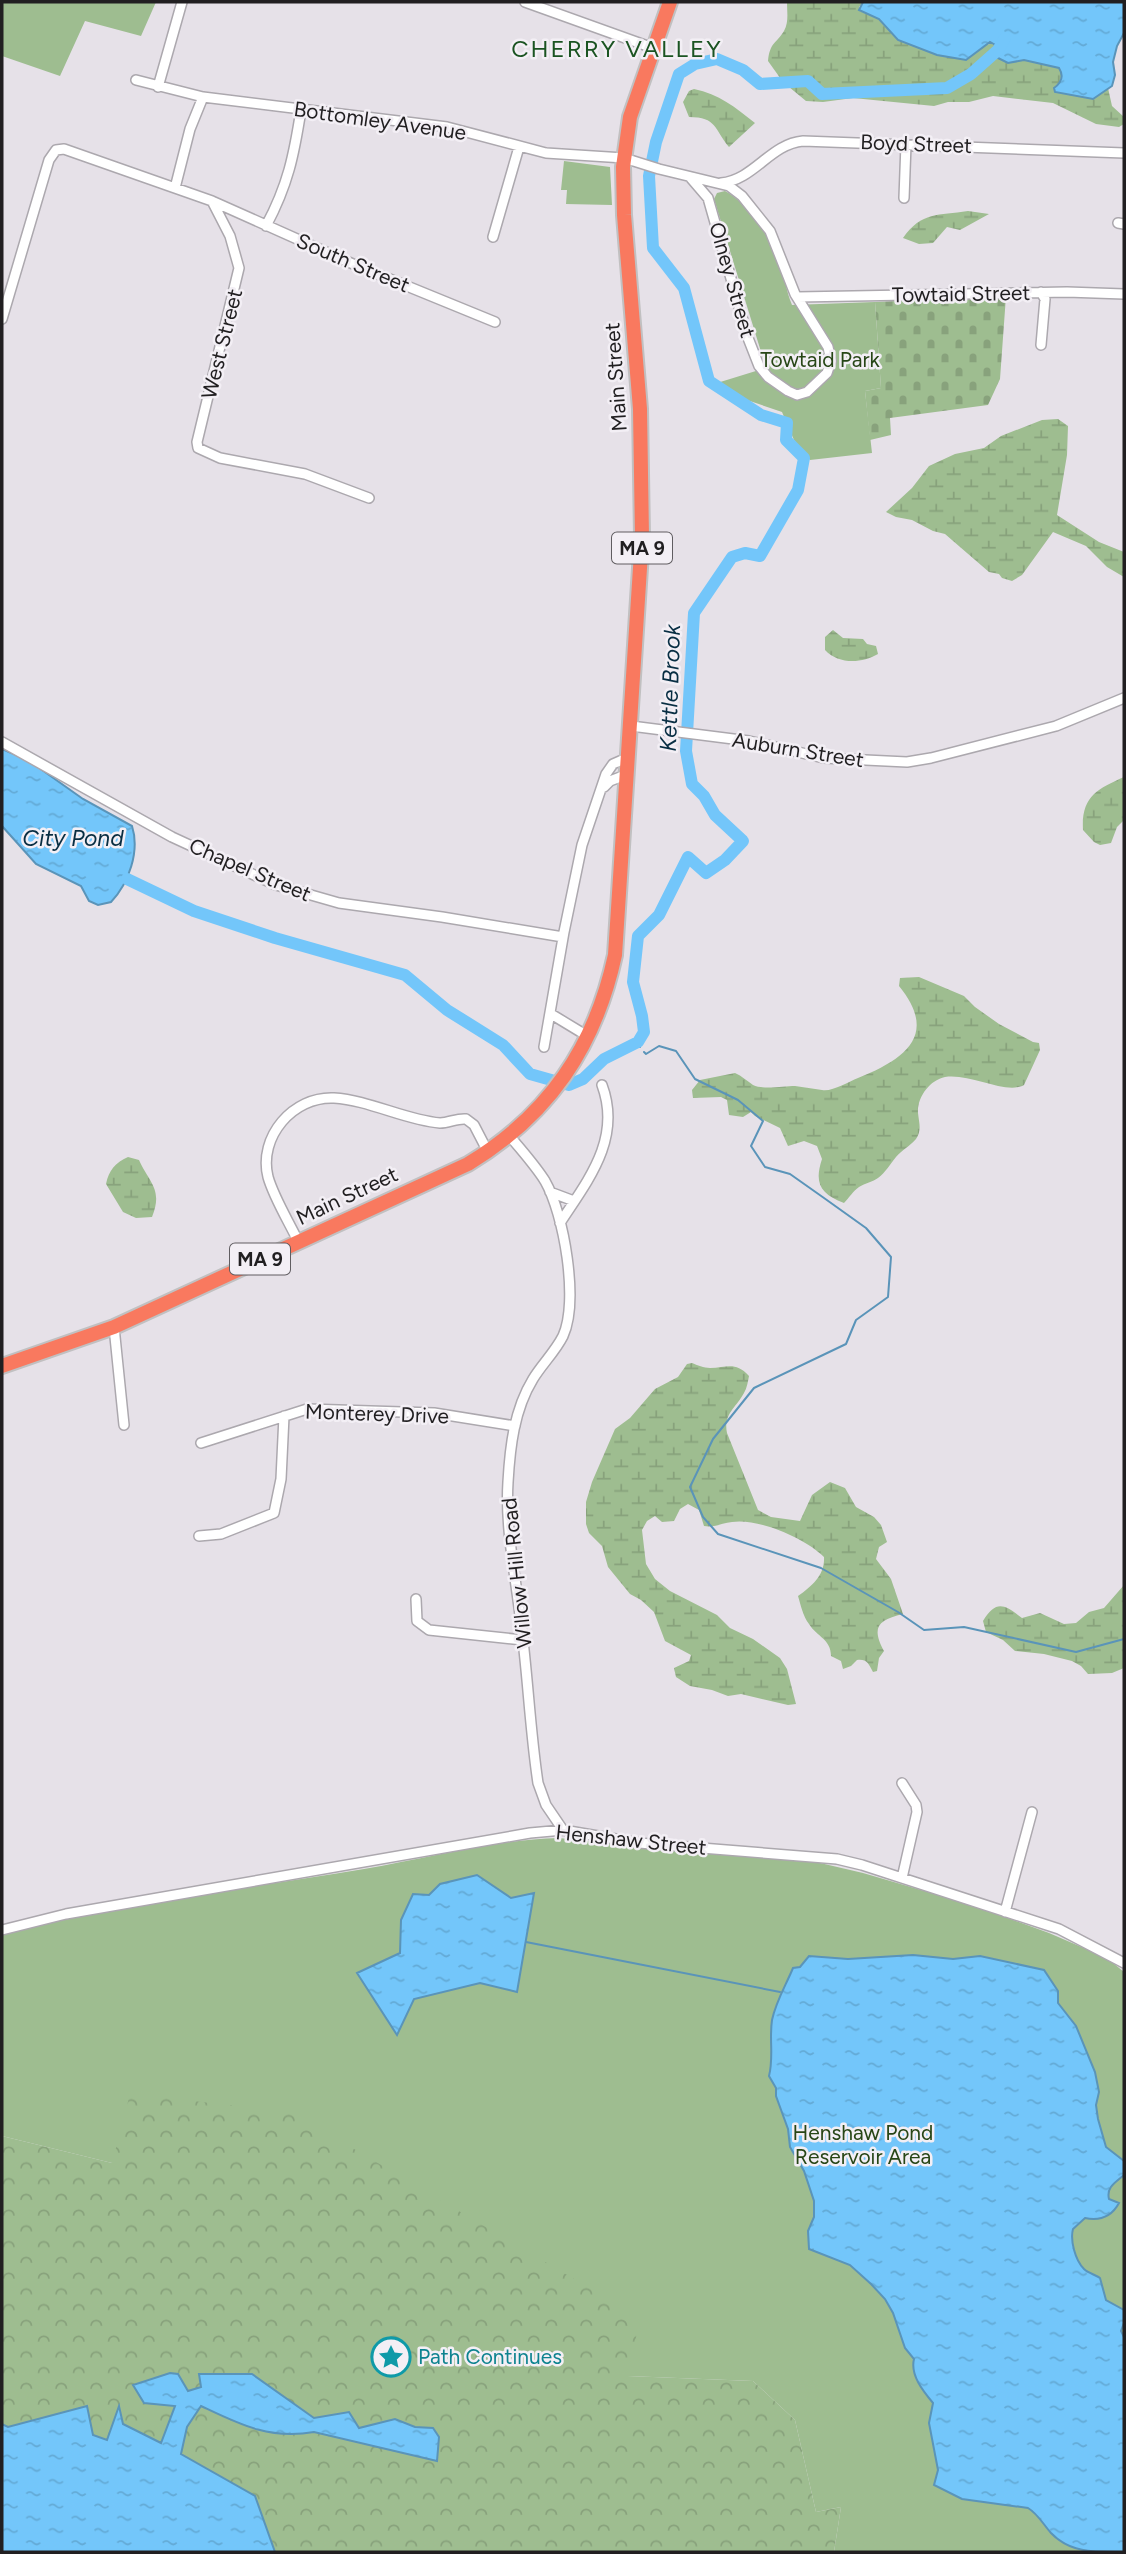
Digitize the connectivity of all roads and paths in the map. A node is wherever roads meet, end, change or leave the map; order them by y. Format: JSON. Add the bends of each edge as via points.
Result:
{"nodes":[{"id":1,"x":183,"y":2,"type":"edge"},
{"id":2,"x":525,"y":2,"type":"edge"},
{"id":3,"x":670,"y":2,"type":"edge"},
{"id":4,"x":653,"y":48,"type":"junction"},
{"id":5,"x":136,"y":80,"type":"dead end"},
{"id":6,"x":158,"y":87,"type":"junction"},
{"id":7,"x":204,"y":97,"type":"junction"},
{"id":8,"x":301,"y":110,"type":"junction"},
{"id":9,"x":906,"y":144,"type":"junction"},
{"id":10,"x":519,"y":147,"type":"junction"},
{"id":11,"x":1124,"y":153,"type":"edge"},
{"id":12,"x":624,"y":158,"type":"junction"},
{"id":13,"x":690,"y":177,"type":"junction"},
{"id":14,"x":719,"y":183,"type":"junction"},
{"id":15,"x":175,"y":188,"type":"junction"},
{"id":16,"x":904,"y":198,"type":"dead end"},
{"id":17,"x":212,"y":201,"type":"junction"},
{"id":18,"x":266,"y":226,"type":"junction"},
{"id":19,"x":493,"y":237,"type":"dead end"},
{"id":20,"x":1041,"y":292,"type":"junction"},
{"id":21,"x":1124,"y":293,"type":"edge"},
{"id":22,"x":798,"y":297,"type":"junction"},
{"id":23,"x":2,"y":319,"type":"edge"},
{"id":24,"x":495,"y":322,"type":"dead end"},
{"id":25,"x":1041,"y":345,"type":"dead end"},
{"id":26,"x":369,"y":498,"type":"dead end"},
{"id":27,"x":1124,"y":698,"type":"edge"},
{"id":28,"x":631,"y":726,"type":"junction"},
{"id":29,"x":2,"y":742,"type":"edge"},
{"id":30,"x":629,"y":757,"type":"junction"},
{"id":31,"x":628,"y":774,"type":"junction"},
{"id":32,"x":603,"y":788,"type":"junction"},
{"id":33,"x":563,"y":937,"type":"junction"},
{"id":34,"x":551,"y":1014,"type":"junction"},
{"id":35,"x":589,"y":1037,"type":"junction"},
{"id":36,"x":544,"y":1046,"type":"dead end"},
{"id":37,"x":602,"y":1085,"type":"dead end"},
{"id":38,"x":509,"y":1135,"type":"junction"},
{"id":39,"x":488,"y":1152,"type":"junction"},
{"id":40,"x":550,"y":1192,"type":"junction"},
{"id":41,"x":574,"y":1201,"type":"junction"},
{"id":42,"x":560,"y":1223,"type":"junction"},
{"id":43,"x":298,"y":1241,"type":"junction"},
{"id":44,"x":114,"y":1327,"type":"junction"},
{"id":45,"x":2,"y":1366,"type":"edge"},
{"id":46,"x":284,"y":1416,"type":"junction"},
{"id":47,"x":124,"y":1425,"type":"dead end"},
{"id":48,"x":515,"y":1426,"type":"junction"},
{"id":49,"x":201,"y":1443,"type":"dead end"},
{"id":50,"x":199,"y":1536,"type":"dead end"},
{"id":51,"x":416,"y":1599,"type":"dead end"},
{"id":52,"x":523,"y":1640,"type":"junction"},
{"id":53,"x":902,"y":1783,"type":"dead end"},
{"id":54,"x":1032,"y":1812,"type":"dead end"},
{"id":55,"x":564,"y":1830,"type":"junction"},
{"id":56,"x":902,"y":1878,"type":"junction"},
{"id":57,"x":1005,"y":1912,"type":"junction"},
{"id":58,"x":2,"y":1930,"type":"edge"},
{"id":59,"x":1124,"y":1964,"type":"edge"}],
"edges":[{"from":1,"to":6,"type":"street"},
{"from":2,"to":4,"type":"street"},
{"from":3,"to":4,"type":"highway","name":"Main Street","number":"MA 9"},
{"from":4,"to":12,"type":"highway","name":"Main Street","number":"MA 9","via":[[628,123]]},
{"from":5,"to":6,"type":"street","name":"Bottomley Avenue"},
{"from":6,"to":7,"type":"street","name":"Bottomley Avenue"},
{"from":7,"to":8,"type":"street","name":"Bottomley Avenue"},
{"from":7,"to":15,"type":"street","via":[[190,129]]},
{"from":8,"to":10,"type":"street","name":"Bottomley Avenue","via":[[447,127]]},
{"from":8,"to":18,"type":"street","via":[[290,170]]},
{"from":9,"to":11,"type":"street","name":"Boyd Street"},
{"from":9,"to":14,"type":"street","name":"Boyd Street","via":[[795,142],[741,177]]},
{"from":9,"to":16,"type":"street"},
{"from":10,"to":12,"type":"street","name":"Bottomley Avenue"},
{"from":10,"to":19,"type":"street"},
{"from":12,"to":13,"type":"street","name":"Bottomley Avenue"},
{"from":12,"to":28,"type":"highway","name":"Main Street","number":"MA 9","via":[[642,482]]},
{"from":13,"to":14,"type":"street","name":"Bottomley Avenue"},
{"from":13,"to":22,"type":"street","name":"Olney Street","via":[[709,201],[756,360],[768,377],[797,394],[822,380],[831,361],[828,347]]},
{"from":14,"to":22,"type":"street","name":"Olney Street","via":[[742,196],[770,231]]},
{"from":15,"to":17,"type":"street"},
{"from":15,"to":23,"type":"street","via":[[56,150],[49,160]]},
{"from":17,"to":18,"type":"street","name":"South Street"},
{"from":17,"to":26,"type":"street","name":"West Street","via":[[230,236],[239,268],[198,448],[220,458],[305,474]]},
{"from":18,"to":24,"type":"street","name":"South Street"},
{"from":20,"to":21,"type":"street","name":"Towtaid Street"},
{"from":20,"to":22,"type":"street","name":"Towtaid Street"},
{"from":20,"to":25,"type":"street","via":[[1045,299]]},
{"from":27,"to":28,"type":"street","name":"Auburn Street","via":[[1056,726],[907,762],[824,758],[749,741]]},
{"from":28,"to":30,"type":"highway","name":"Main Street","number":"MA 9"},
{"from":29,"to":33,"type":"street","name":"Chapel Street","via":[[172,837],[276,885],[339,903]]},
{"from":30,"to":31,"type":"highway","name":"Main Street","number":"MA 9"},
{"from":30,"to":32,"type":"street","via":[[613,764]]},
{"from":31,"to":32,"type":"street"},
{"from":31,"to":35,"type":"highway","name":"Main Street","number":"MA 9","via":[[615,955]]},
{"from":32,"to":33,"type":"street","via":[[582,845]]},
{"from":33,"to":34,"type":"street"},
{"from":34,"to":35,"type":"street"},
{"from":34,"to":36,"type":"street"},
{"from":35,"to":38,"type":"highway","name":"Main Street","number":"MA 9","via":[[536,1111]]},
{"from":37,"to":41,"type":"street","via":[[609,1106],[606,1136]]},
{"from":38,"to":39,"type":"highway","name":"Main Street","number":"MA 9"},
{"from":38,"to":40,"type":"street","name":"Willow Hill Road"},
{"from":39,"to":43,"type":"highway","name":"Main Street","number":"MA 9"},
{"from":39,"to":43,"type":"street","via":[[466,1119],[439,1123],[336,1098],[299,1107],[275,1129],[267,1158],[268,1177]]},
{"from":40,"to":41,"type":"street"},
{"from":40,"to":42,"type":"street","name":"Willow Hill Road"},
{"from":41,"to":42,"type":"street"},
{"from":42,"to":48,"type":"street","name":"Willow Hill Road","via":[[571,1288],[570,1315],[560,1342],[527,1390]]},
{"from":43,"to":44,"type":"highway","name":"Main Street","number":"MA 9"},
{"from":44,"to":45,"type":"highway","name":"Main Street","number":"MA 9"},
{"from":44,"to":47,"type":"street"},
{"from":46,"to":48,"type":"street","name":"Monterey Drive","via":[[307,1409],[403,1412]]},
{"from":46,"to":49,"type":"street","name":"Monterey Drive"},
{"from":46,"to":50,"type":"street","via":[[274,1513],[220,1534]]},
{"from":48,"to":52,"type":"street","name":"Willow Hill Road","via":[[508,1505]]},
{"from":51,"to":52,"type":"street","via":[[418,1621],[429,1630]]},
{"from":52,"to":55,"type":"street","name":"Willow Hill Road","via":[[538,1783],[546,1805]]},
{"from":53,"to":56,"type":"street","via":[[917,1812]]},
{"from":54,"to":57,"type":"street"},
{"from":55,"to":56,"type":"street","name":"Henshaw Street","via":[[639,1843],[812,1855]]},
{"from":55,"to":58,"type":"street","name":"Henshaw Street","via":[[507,1835],[66,1914]]},
{"from":56,"to":57,"type":"street","name":"Henshaw Street"},
{"from":57,"to":59,"type":"street","name":"Henshaw Street","via":[[1059,1929]]}]}
